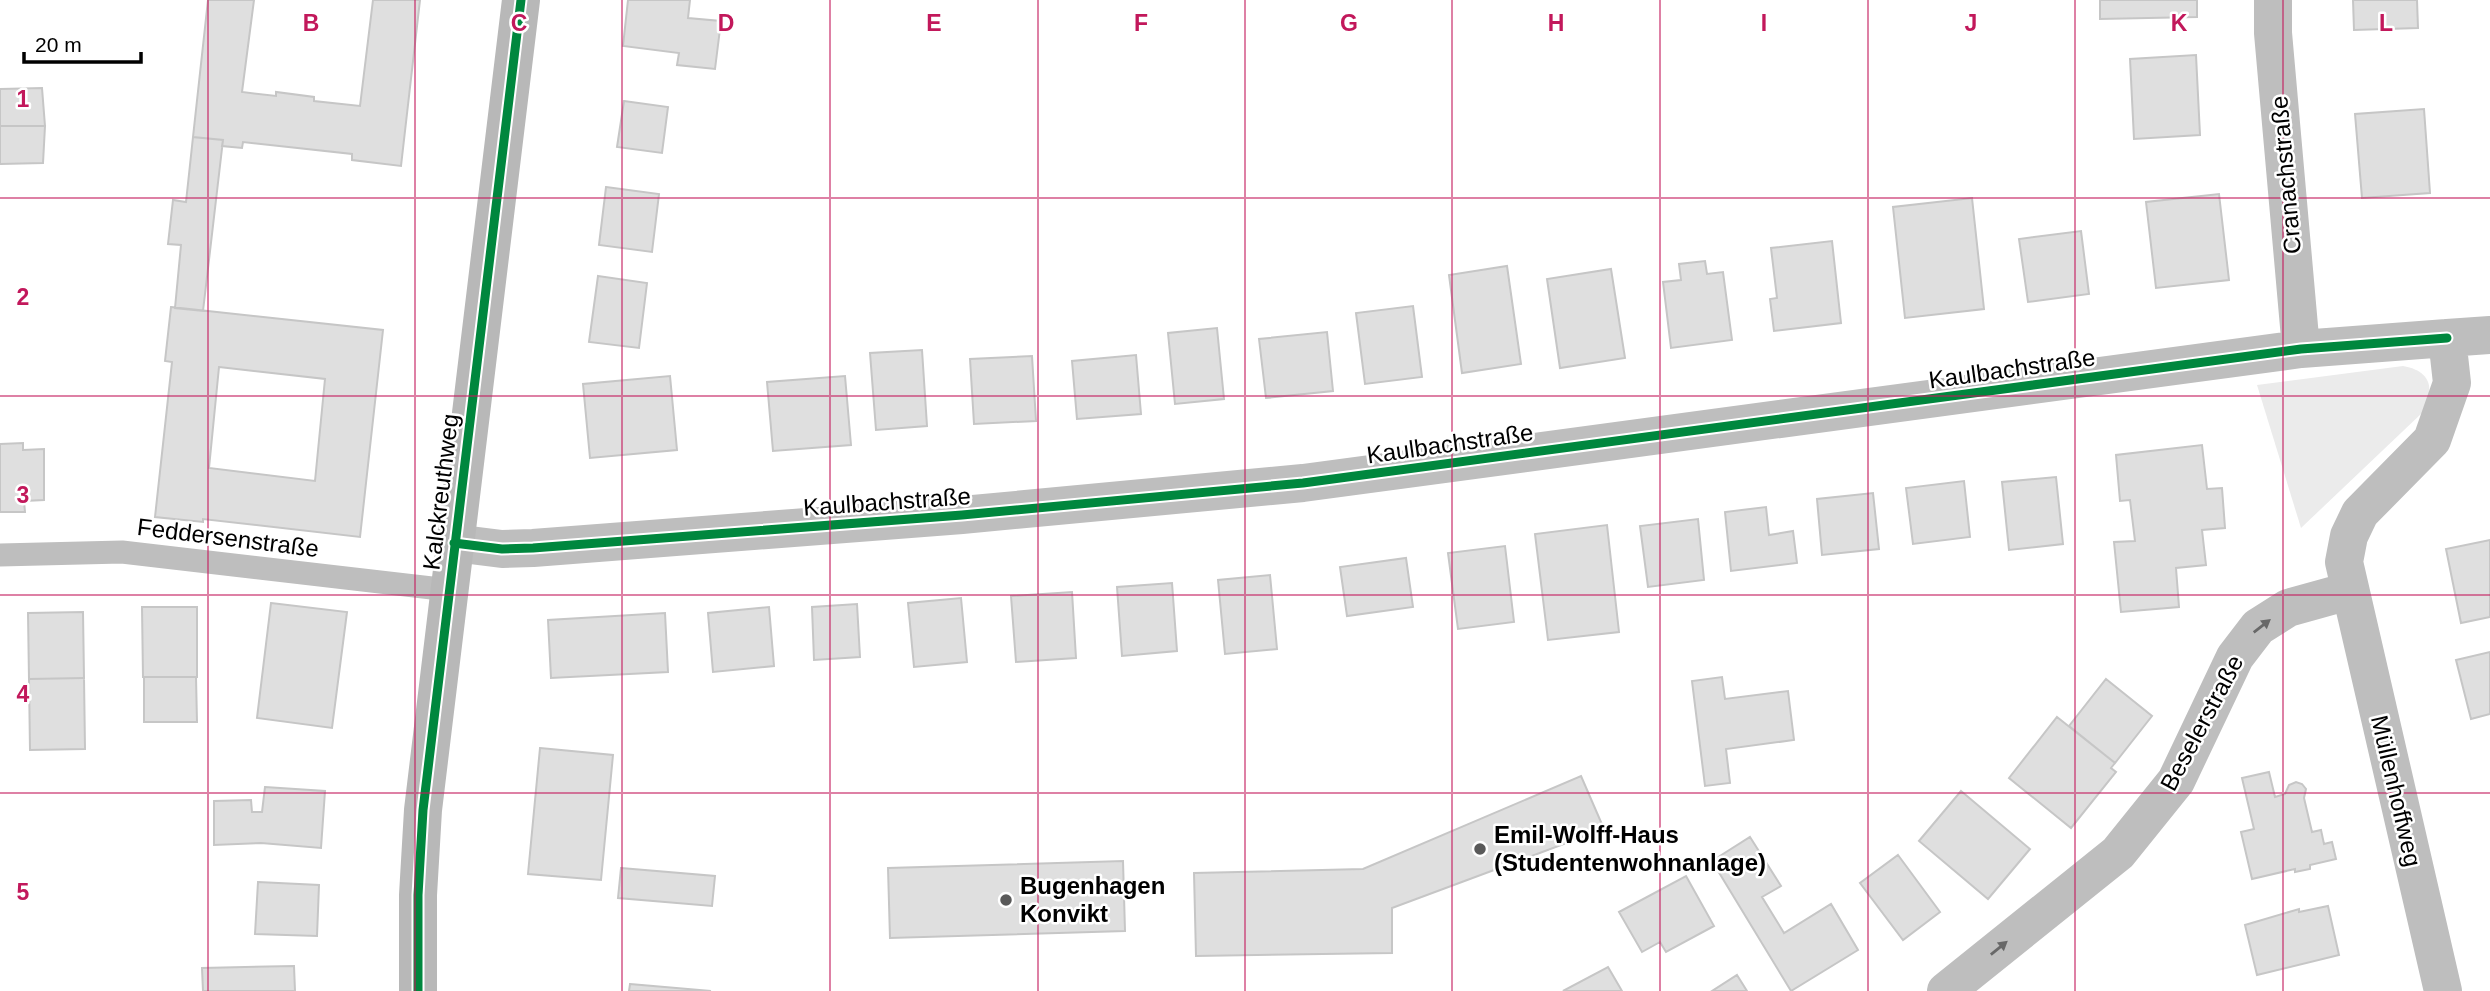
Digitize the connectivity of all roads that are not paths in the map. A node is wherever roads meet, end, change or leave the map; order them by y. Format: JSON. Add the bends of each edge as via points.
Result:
{"nodes":[{"id":1,"x":521,"y":0,"type":"edge"},
{"id":2,"x":2273,"y":0,"type":"edge"},
{"id":3,"x":2490,"y":335,"type":"edge"},
{"id":4,"x":2448,"y":338,"type":"junction"},
{"id":5,"x":2301,"y":349,"type":"junction"},
{"id":6,"x":454,"y":543,"type":"junction"},
{"id":7,"x":0,"y":555,"type":"edge"},
{"id":8,"x":449,"y":590,"type":"junction"},
{"id":9,"x":2349,"y":591,"type":"junction"},
{"id":10,"x":418,"y":991,"type":"edge"},
{"id":11,"x":1946,"y":991,"type":"edge"},
{"id":12,"x":2443,"y":991,"type":"edge"}],
"edges":[{"from":1,"to":6,"type":"street","name":"Kalckreuthweg"},
{"from":2,"to":5,"type":"street","name":"Cranachstraße"},
{"from":3,"to":4,"type":"street"},
{"from":4,"to":5,"type":"street","name":"Kaulbachstraße"},
{"from":4,"to":9,"type":"street","via":[[2452,383],[2432,440],[2360,513],[2344,562]]},
{"from":5,"to":6,"type":"street","name":"Kaulbachstraße","via":[[1303,483],[533,548]]},
{"from":6,"to":8,"type":"street","name":"Kalckreuthweg"},
{"from":7,"to":8,"type":"lane","name":"Feddersenstraße","via":[[122,552]]},
{"from":8,"to":10,"type":"street","name":"Kalckreuthweg","via":[[423,810]]},
{"from":11,"to":9,"type":"street","name":"Beselerstraße","one_way":true,"via":[[2118,853],[2176,781],[2235,657],[2258,626],[2288,608]]},
{"from":9,"to":12,"type":"street","name":"Müllenhoffweg"}]}
